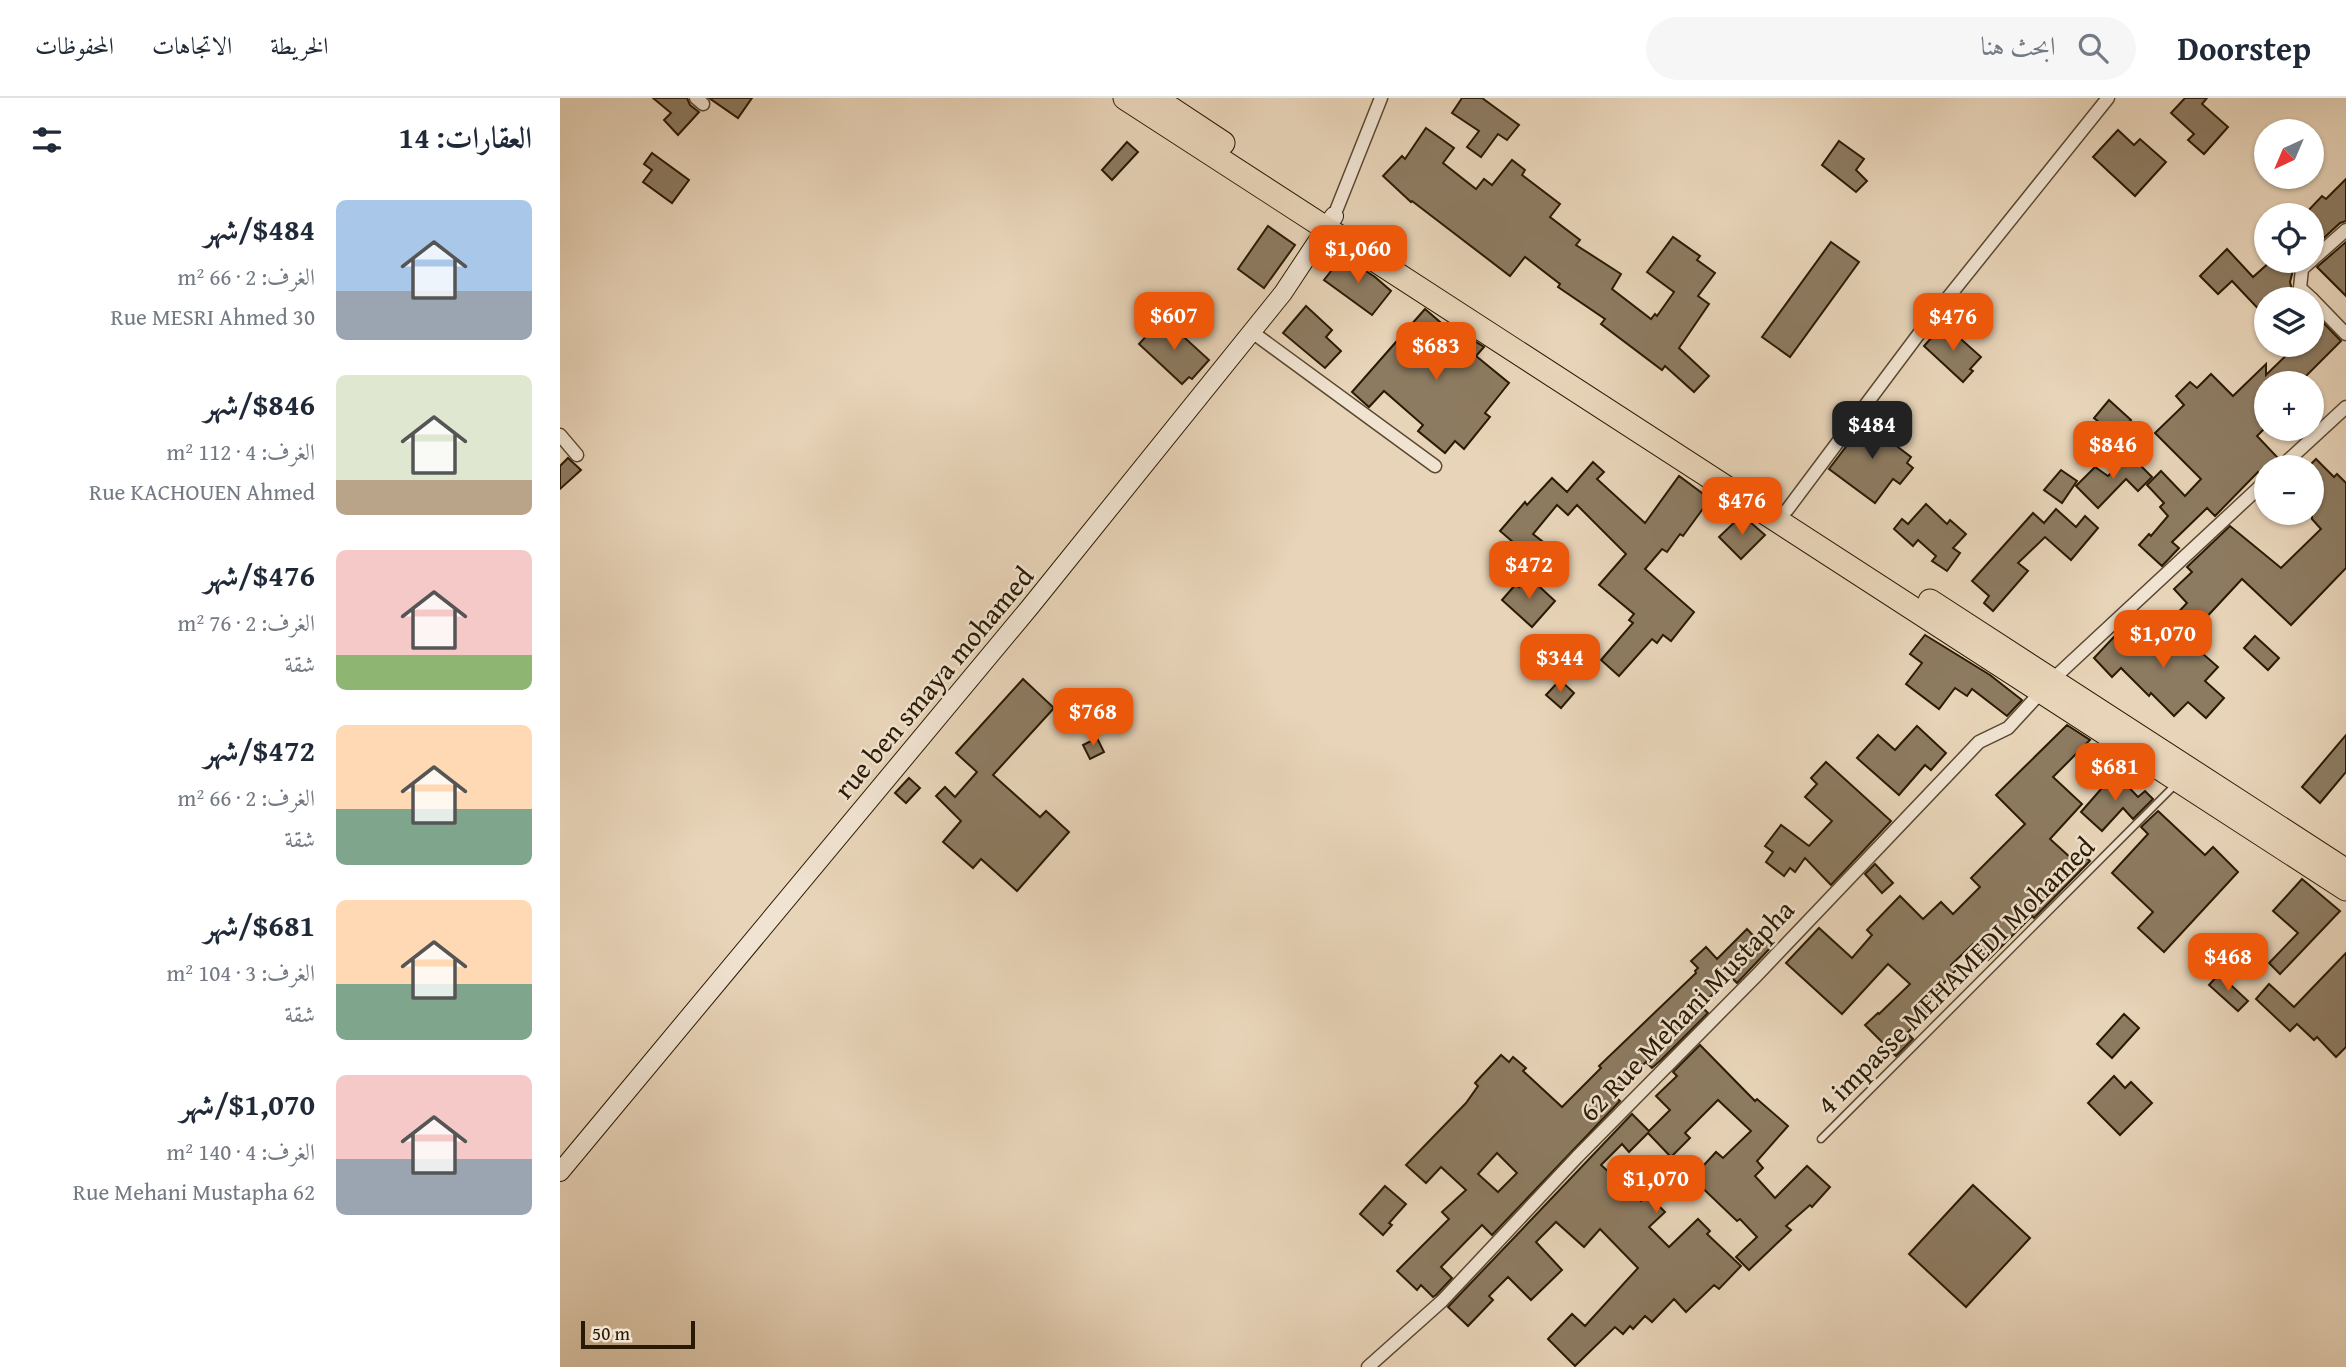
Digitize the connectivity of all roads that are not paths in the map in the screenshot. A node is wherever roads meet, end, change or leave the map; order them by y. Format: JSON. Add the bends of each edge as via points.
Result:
{"nodes":[{"id":1,"x":1125,"y":98,"type":"edge"},
{"id":2,"x":1155,"y":98,"type":"edge"},
{"id":3,"x":1381,"y":98,"type":"edge"},
{"id":4,"x":2108,"y":98,"type":"edge"},
{"id":5,"x":1330,"y":222,"type":"junction"},
{"id":6,"x":2346,"y":230,"type":"edge"},
{"id":7,"x":2324,"y":249,"type":"edge"},
{"id":8,"x":2324,"y":311,"type":"edge"},
{"id":9,"x":1252,"y":332,"type":"junction"},
{"id":10,"x":2346,"y":334,"type":"edge"},
{"id":11,"x":2346,"y":407,"type":"edge"},
{"id":12,"x":560,"y":435,"type":"edge"},
{"id":13,"x":578,"y":455,"type":"dead end"},
{"id":14,"x":2294,"y":455,"type":"edge"},
{"id":15,"x":1435,"y":466,"type":"dead end"},
{"id":16,"x":2254,"y":492,"type":"edge"},
{"id":17,"x":1787,"y":510,"type":"junction"},
{"id":18,"x":2047,"y":686,"type":"junction"},
{"id":19,"x":2179,"y":781,"type":"junction"},
{"id":20,"x":2346,"y":871,"type":"edge"},
{"id":21,"x":2346,"y":890,"type":"edge"},
{"id":22,"x":1821,"y":1139,"type":"dead end"},
{"id":23,"x":560,"y":1172,"type":"edge"},
{"id":24,"x":1368,"y":1367,"type":"edge"}],
"edges":[{"from":1,"to":5,"type":"highway"},
{"from":2,"to":5,"type":"highway"},
{"from":3,"to":5,"type":"street"},
{"from":4,"to":17,"type":"street","via":[[1918,335]]},
{"from":5,"to":9,"type":"street","name":"rue ben smaya mohamed"},
{"from":5,"to":17,"type":"highway"},
{"from":5,"to":18,"type":"highway"},
{"from":6,"to":7,"type":"street"},
{"from":8,"to":10,"type":"street"},
{"from":9,"to":15,"type":"street"},
{"from":9,"to":23,"type":"street","name":"rue ben smaya mohamed","via":[[1030,607]]},
{"from":11,"to":14,"type":"street"},
{"from":12,"to":13,"type":"street"},
{"from":16,"to":18,"type":"street","name":"62 Rue Mehani Mustapha"},
{"from":17,"to":18,"type":"highway"},
{"from":18,"to":19,"type":"highway"},
{"from":18,"to":20,"type":"highway"},
{"from":18,"to":24,"type":"street","name":"62 Rue Mehani Mustapha","via":[[2008,728],[1979,742],[1442,1301]]},
{"from":19,"to":21,"type":"highway"},
{"from":19,"to":22,"type":"lane","name":"4 impasse MEHAMEDI Mohamed"}]}
